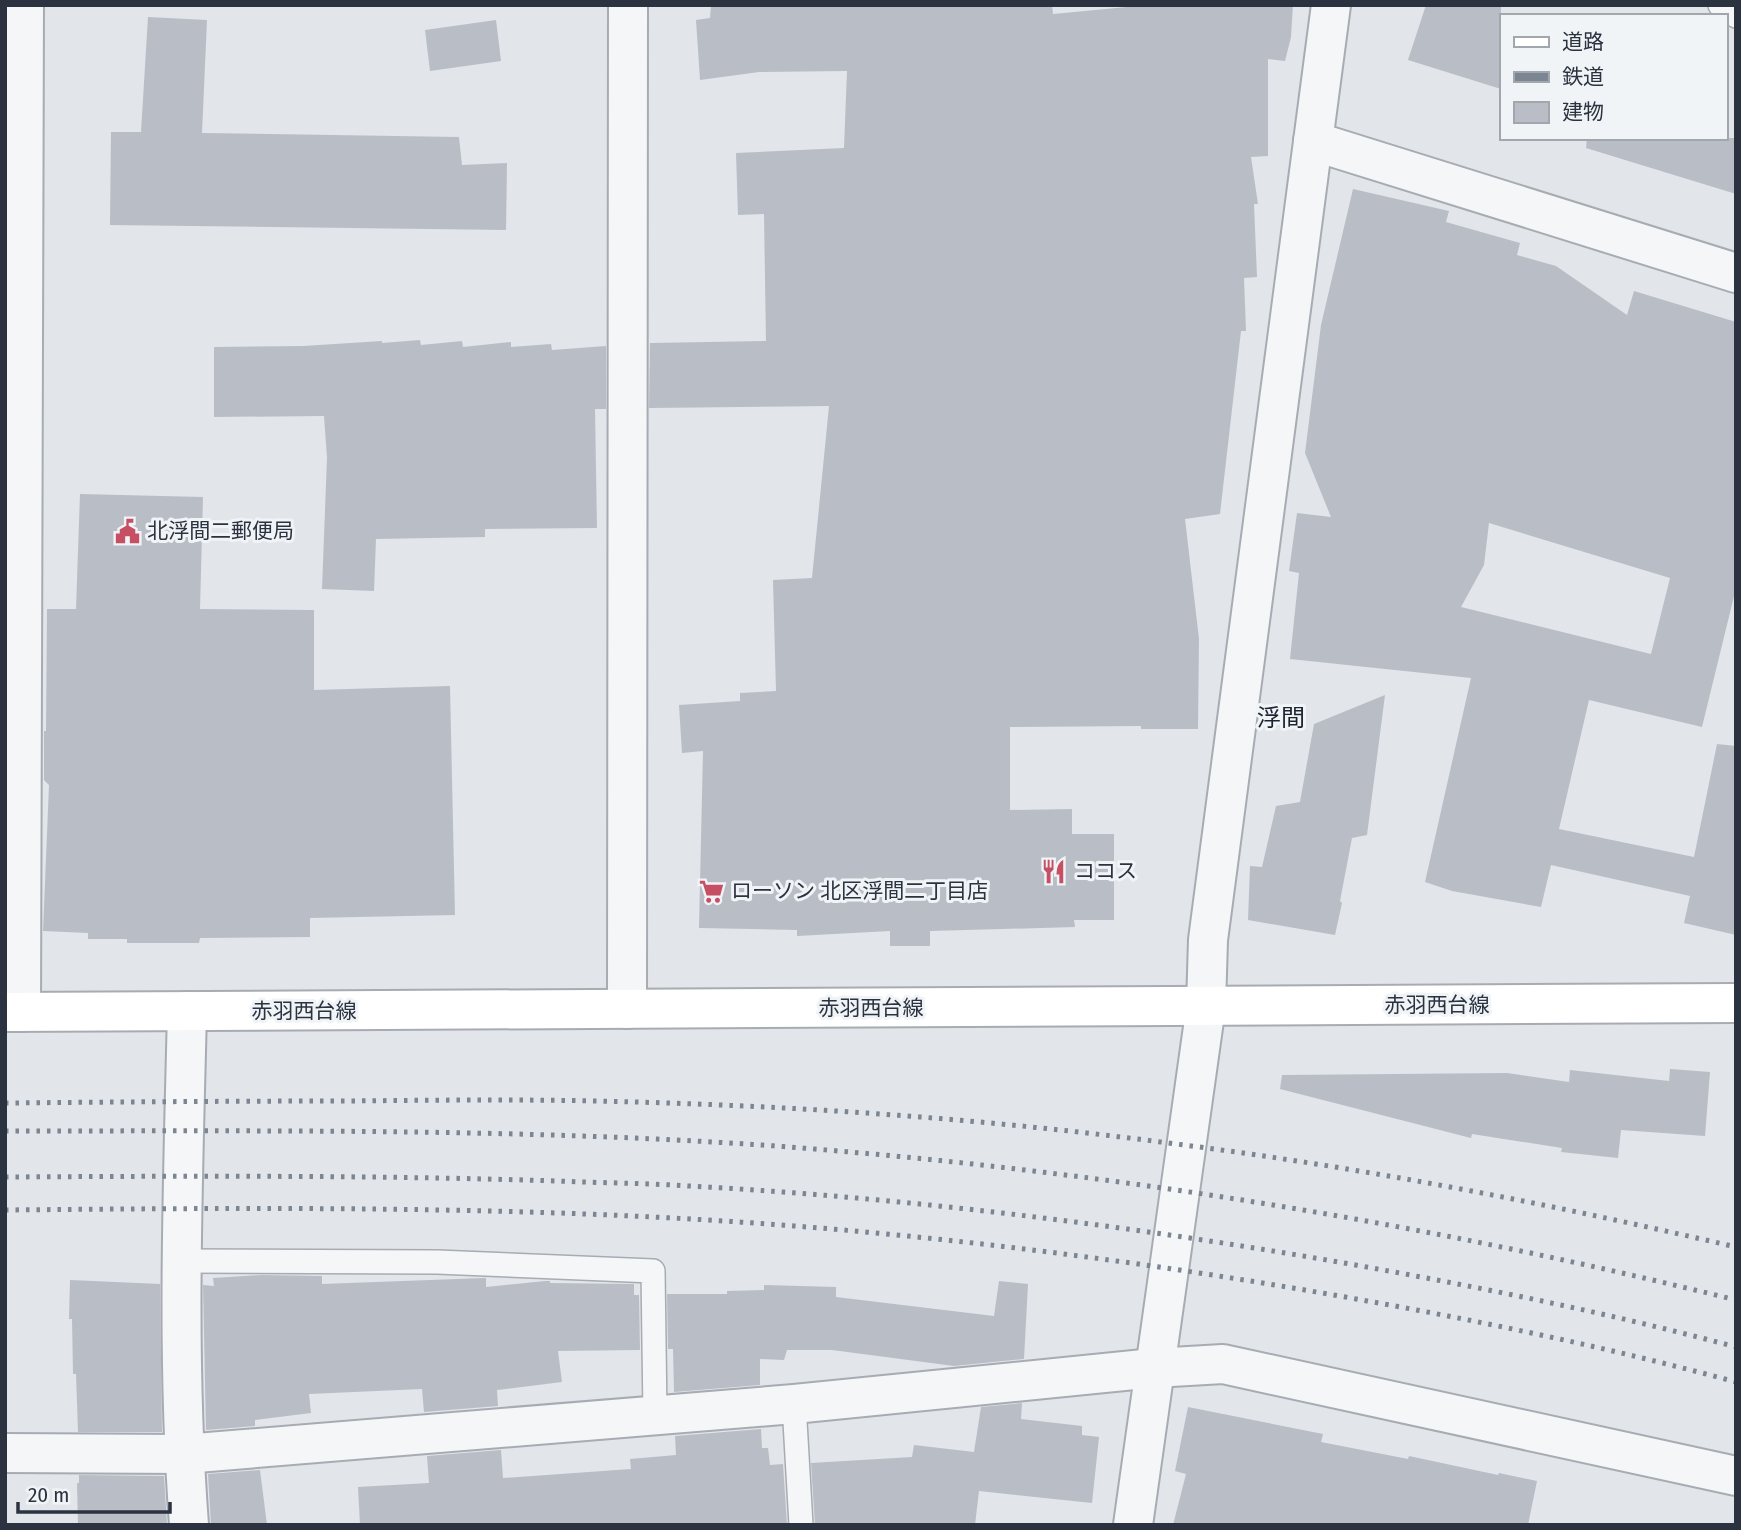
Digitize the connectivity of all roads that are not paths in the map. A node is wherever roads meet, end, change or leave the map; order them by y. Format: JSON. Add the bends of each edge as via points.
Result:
{"nodes":[{"id":1,"x":24,"y":5,"type":"edge"},
{"id":2,"x":628,"y":5,"type":"edge"},
{"id":3,"x":1331,"y":5,"type":"edge"},
{"id":4,"x":1720,"y":5,"type":"edge"},
{"id":5,"x":1736,"y":16,"type":"edge"},
{"id":6,"x":1314,"y":141,"type":"junction"},
{"id":7,"x":1736,"y":273,"type":"edge"},
{"id":8,"x":1736,"y":1003,"type":"edge"},
{"id":9,"x":1206,"y":1006,"type":"junction"},
{"id":10,"x":627,"y":1009,"type":"junction"},
{"id":11,"x":13,"y":1012,"type":"edge"},
{"id":12,"x":187,"y":1012,"type":"junction"},
{"id":13,"x":182,"y":1261,"type":"junction"},
{"id":14,"x":1154,"y":1368,"type":"junction"},
{"id":15,"x":794,"y":1404,"type":"junction"},
{"id":16,"x":655,"y":1415,"type":"junction"},
{"id":17,"x":5,"y":1453,"type":"edge"},
{"id":18,"x":184,"y":1454,"type":"junction"},
{"id":19,"x":1736,"y":1476,"type":"edge"},
{"id":20,"x":189,"y":1525,"type":"edge"},
{"id":21,"x":801,"y":1525,"type":"edge"},
{"id":22,"x":1133,"y":1525,"type":"edge"}],
"edges":[{"from":1,"to":11,"type":"street"},
{"from":2,"to":10,"type":"street"},
{"from":3,"to":6,"type":"street"},
{"from":4,"to":5,"type":"lane"},
{"from":6,"to":7,"type":"street"},
{"from":6,"to":9,"type":"street","via":[[1208,940]]},
{"from":8,"to":9,"type":"main road","name":"赤羽西台線"},
{"from":9,"to":10,"type":"main road","name":"赤羽西台線"},
{"from":9,"to":14,"type":"street"},
{"from":10,"to":12,"type":"main road","name":"赤羽西台線"},
{"from":11,"to":12,"type":"main road","name":"赤羽西台線"},
{"from":12,"to":13,"type":"street"},
{"from":13,"to":16,"type":"lane","via":[[437,1262],[653,1271]]},
{"from":13,"to":18,"type":"street"},
{"from":14,"to":15,"type":"street"},
{"from":14,"to":19,"type":"street","via":[[1223,1364]]},
{"from":14,"to":22,"type":"street"},
{"from":15,"to":16,"type":"street"},
{"from":15,"to":21,"type":"lane"},
{"from":16,"to":18,"type":"street"},
{"from":17,"to":18,"type":"street"},
{"from":18,"to":20,"type":"street"}]}
